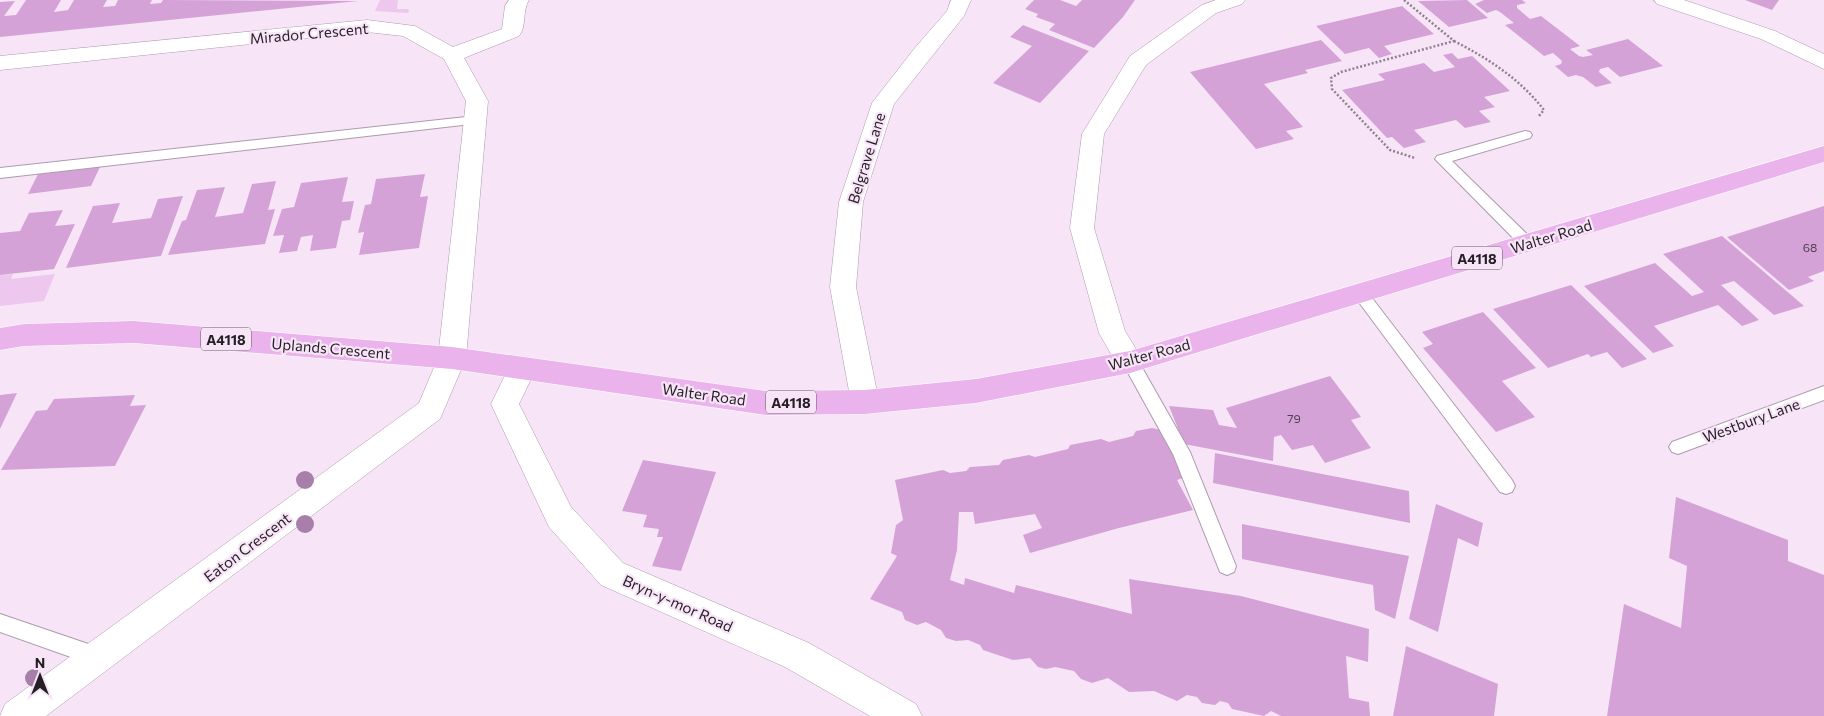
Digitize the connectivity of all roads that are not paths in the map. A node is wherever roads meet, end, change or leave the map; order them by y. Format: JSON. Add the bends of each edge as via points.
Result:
{"nodes":[{"id":1,"x":519,"y":0,"type":"edge"},
{"id":2,"x":961,"y":0,"type":"edge"},
{"id":3,"x":1235,"y":0,"type":"edge"},
{"id":4,"x":1664,"y":0,"type":"edge"},
{"id":5,"x":1205,"y":5,"type":"edge"},
{"id":6,"x":452,"y":55,"type":"junction"},
{"id":7,"x":1824,"y":62,"type":"edge"},
{"id":8,"x":0,"y":63,"type":"edge"},
{"id":9,"x":475,"y":120,"type":"junction"},
{"id":10,"x":1525,"y":135,"type":"road end"},
{"id":11,"x":1824,"y":154,"type":"edge"},
{"id":12,"x":0,"y":172,"type":"edge"},
{"id":13,"x":1527,"y":243,"type":"junction"},
{"id":14,"x":1360,"y":293,"type":"junction"},
{"id":15,"x":0,"y":339,"type":"edge"},
{"id":16,"x":452,"y":358,"type":"junction"},
{"id":17,"x":1130,"y":362,"type":"junction"},
{"id":18,"x":522,"y":369,"type":"junction"},
{"id":19,"x":1824,"y":393,"type":"edge"},
{"id":20,"x":865,"y":402,"type":"junction"},
{"id":21,"x":1678,"y":447,"type":"dead end"},
{"id":22,"x":1506,"y":486,"type":"dead end"},
{"id":23,"x":1227,"y":566,"type":"dead end"},
{"id":24,"x":0,"y":623,"type":"edge"},
{"id":25,"x":99,"y":657,"type":"junction"},
{"id":26,"x":17,"y":716,"type":"edge"},
{"id":27,"x":904,"y":716,"type":"edge"}],
"edges":[{"from":1,"to":6,"type":"street","via":[[515,6],[520,38]]},
{"from":2,"to":20,"type":"street","name":"Belgrave Lane","via":[[957,12],[883,103],[851,202],[844,287]]},
{"from":3,"to":5,"type":"street"},
{"from":4,"to":7,"type":"street","via":[[1768,35]]},
{"from":5,"to":17,"type":"street","via":[[1138,61],[1093,134],[1082,228],[1112,333]]},
{"from":6,"to":8,"type":"street","name":"Mirador Crescent","via":[[408,30],[367,26]]},
{"from":6,"to":9,"type":"street","via":[[477,100]]},
{"from":9,"to":12,"type":"lane"},
{"from":9,"to":16,"type":"street"},
{"from":10,"to":13,"type":"lane","via":[[1442,159]]},
{"from":11,"to":13,"type":"main road","name":"Walter Road","number":"A4118"},
{"from":13,"to":14,"type":"main road","name":"Walter Road","number":"A4118"},
{"from":14,"to":17,"type":"main road","name":"Walter Road","number":"A4118"},
{"from":14,"to":22,"type":"lane"},
{"from":15,"to":16,"type":"main road","name":"Uplands Crescent","number":"A4118","via":[[24,335],[134,332]]},
{"from":16,"to":18,"type":"main road","name":"Walter Road","number":"A4118"},
{"from":16,"to":25,"type":"street","name":"Eaton Crescent","via":[[430,411]]},
{"from":17,"to":20,"type":"main road","name":"Walter Road","number":"A4118","via":[[976,391]]},
{"from":17,"to":23,"type":"lane","via":[[1181,452]]},
{"from":18,"to":20,"type":"main road","name":"Walter Road","number":"A4118","via":[[765,403]]},
{"from":18,"to":27,"type":"street","name":"Bryn-y-mor Road","via":[[504,404],[560,517],[612,574],[797,655]]},
{"from":19,"to":21,"type":"lane","name":"Westbury Lane"},
{"from":24,"to":25,"type":"lane"},
{"from":25,"to":26,"type":"street","name":"Eaton Crescent"}]}
